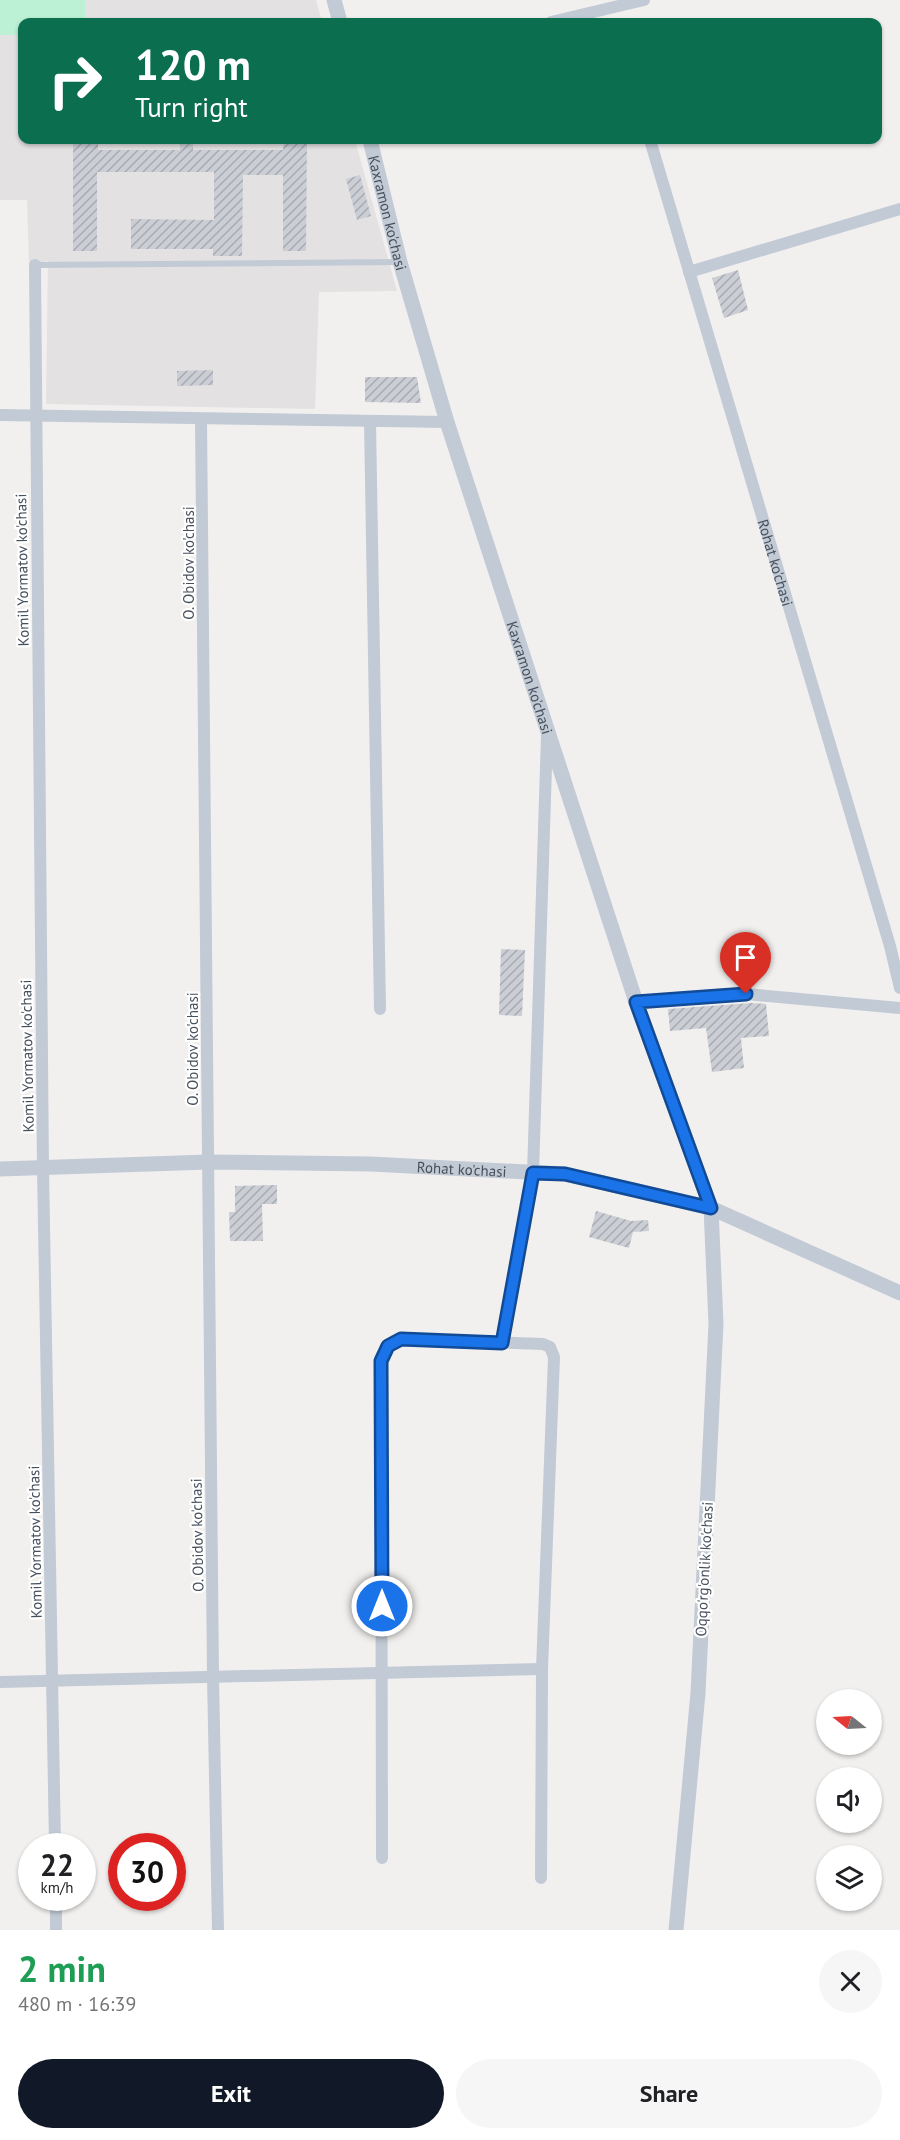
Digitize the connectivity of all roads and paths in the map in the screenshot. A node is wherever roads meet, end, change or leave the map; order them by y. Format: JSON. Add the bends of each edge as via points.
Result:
{"nodes":[{"id":1,"x":334,"y":0,"type":"edge"},
{"id":2,"x":639,"y":1,"type":"edge"},
{"id":3,"x":612,"y":9,"type":"junction"},
{"id":4,"x":339,"y":18,"type":"edge"},
{"id":5,"x":570,"y":18,"type":"edge"},
{"id":6,"x":615,"y":18,"type":"edge"},
{"id":7,"x":371,"y":144,"type":"edge"},
{"id":8,"x":651,"y":144,"type":"edge"},
{"id":9,"x":900,"y":209,"type":"edge"},
{"id":10,"x":400,"y":262,"type":"junction"},
{"id":11,"x":35,"y":265,"type":"joint"},
{"id":12,"x":688,"y":272,"type":"junction"},
{"id":13,"x":0,"y":415,"type":"edge"},
{"id":14,"x":35,"y":415,"type":"junction"},
{"id":15,"x":201,"y":420,"type":"junction"},
{"id":16,"x":370,"y":422,"type":"junction"},
{"id":17,"x":447,"y":422,"type":"junction"},
{"id":18,"x":547,"y":729,"type":"junction"},
{"id":19,"x":900,"y":988,"type":"edge"},
{"id":20,"x":636,"y":1002,"type":"junction"},
{"id":21,"x":900,"y":1008,"type":"edge"},
{"id":22,"x":380,"y":1009,"type":"dead end"},
{"id":23,"x":208,"y":1162,"type":"junction"},
{"id":24,"x":0,"y":1169,"type":"edge"},
{"id":25,"x":43,"y":1169,"type":"junction"},
{"id":26,"x":533,"y":1173,"type":"junction"},
{"id":27,"x":711,"y":1208,"type":"junction"},
{"id":28,"x":900,"y":1293,"type":"edge"},
{"id":29,"x":502,"y":1343,"type":"junction"},
{"id":30,"x":542,"y":1669,"type":"junction"},
{"id":31,"x":382,"y":1673,"type":"junction"},
{"id":32,"x":213,"y":1677,"type":"junction"},
{"id":33,"x":53,"y":1681,"type":"junction"},
{"id":34,"x":0,"y":1682,"type":"edge"},
{"id":35,"x":55,"y":1833,"type":"edge"},
{"id":36,"x":382,"y":1858,"type":"dead end"},
{"id":37,"x":541,"y":1878,"type":"dead end"},
{"id":38,"x":56,"y":1911,"type":"edge"},
{"id":39,"x":56,"y":1930,"type":"edge"},
{"id":40,"x":218,"y":1930,"type":"edge"},
{"id":41,"x":676,"y":1930,"type":"edge"}],
"edges":[{"from":1,"to":4,"type":"street"},
{"from":2,"to":3,"type":"street"},
{"from":3,"to":5,"type":"street"},
{"from":3,"to":6,"type":"street"},
{"from":7,"to":10,"type":"street","name":"Kaxramon ko'chasi"},
{"from":8,"to":12,"type":"street","name":"Rohat ko'chasi"},
{"from":9,"to":12,"type":"street"},
{"from":10,"to":11,"type":"lane"},
{"from":10,"to":17,"type":"street","name":"Kaxramon ko'chasi"},
{"from":11,"to":14,"type":"street","name":"Komil Yormatov ko'chasi"},
{"from":12,"to":19,"type":"street","name":"Rohat ko'chasi"},
{"from":13,"to":14,"type":"street"},
{"from":14,"to":15,"type":"street"},
{"from":14,"to":25,"type":"street","name":"Komil Yormatov ko'chasi"},
{"from":15,"to":16,"type":"street"},
{"from":15,"to":23,"type":"street","name":"O. Obidov ko'chasi"},
{"from":16,"to":17,"type":"street"},
{"from":16,"to":22,"type":"street"},
{"from":17,"to":18,"type":"street","name":"Kaxramon ko'chasi"},
{"from":18,"to":20,"type":"street","name":"Kaxramon ko'chasi"},
{"from":18,"to":26,"type":"street"},
{"from":20,"to":21,"type":"street","via":[[746,994]]},
{"from":20,"to":27,"type":"street","name":"Kaxramon ko'chasi"},
{"from":23,"to":25,"type":"street","name":"Rohat ko'chasi"},
{"from":23,"to":26,"type":"street","name":"Rohat ko'chasi","via":[[371,1164]]},
{"from":23,"to":32,"type":"street","name":"O. Obidov ko'chasi"},
{"from":24,"to":25,"type":"street","name":"Rohat ko'chasi"},
{"from":25,"to":33,"type":"street","name":"Komil Yormatov ko'chasi"},
{"from":26,"to":27,"type":"street","name":"Rohat ko'chasi","via":[[565,1174]]},
{"from":26,"to":29,"type":"street"},
{"from":27,"to":28,"type":"street","name":"Rohat ko'chasi"},
{"from":27,"to":41,"type":"street","name":"Oqqo'rg'onlik ko'chasi","via":[[716,1324],[698,1693]]},
{"from":29,"to":30,"type":"street","via":[[543,1344],[550,1347],[554,1357]]},
{"from":29,"to":31,"type":"street","via":[[401,1339],[388,1346],[381,1361]]},
{"from":30,"to":31,"type":"street"},
{"from":30,"to":37,"type":"street"},
{"from":31,"to":32,"type":"street"},
{"from":31,"to":36,"type":"street"},
{"from":32,"to":33,"type":"street"},
{"from":32,"to":40,"type":"street","name":"O. Obidov ko'chasi"},
{"from":33,"to":34,"type":"street"},
{"from":33,"to":35,"type":"street","name":"Komil Yormatov ko'chasi"},
{"from":38,"to":39,"type":"street"}]}
